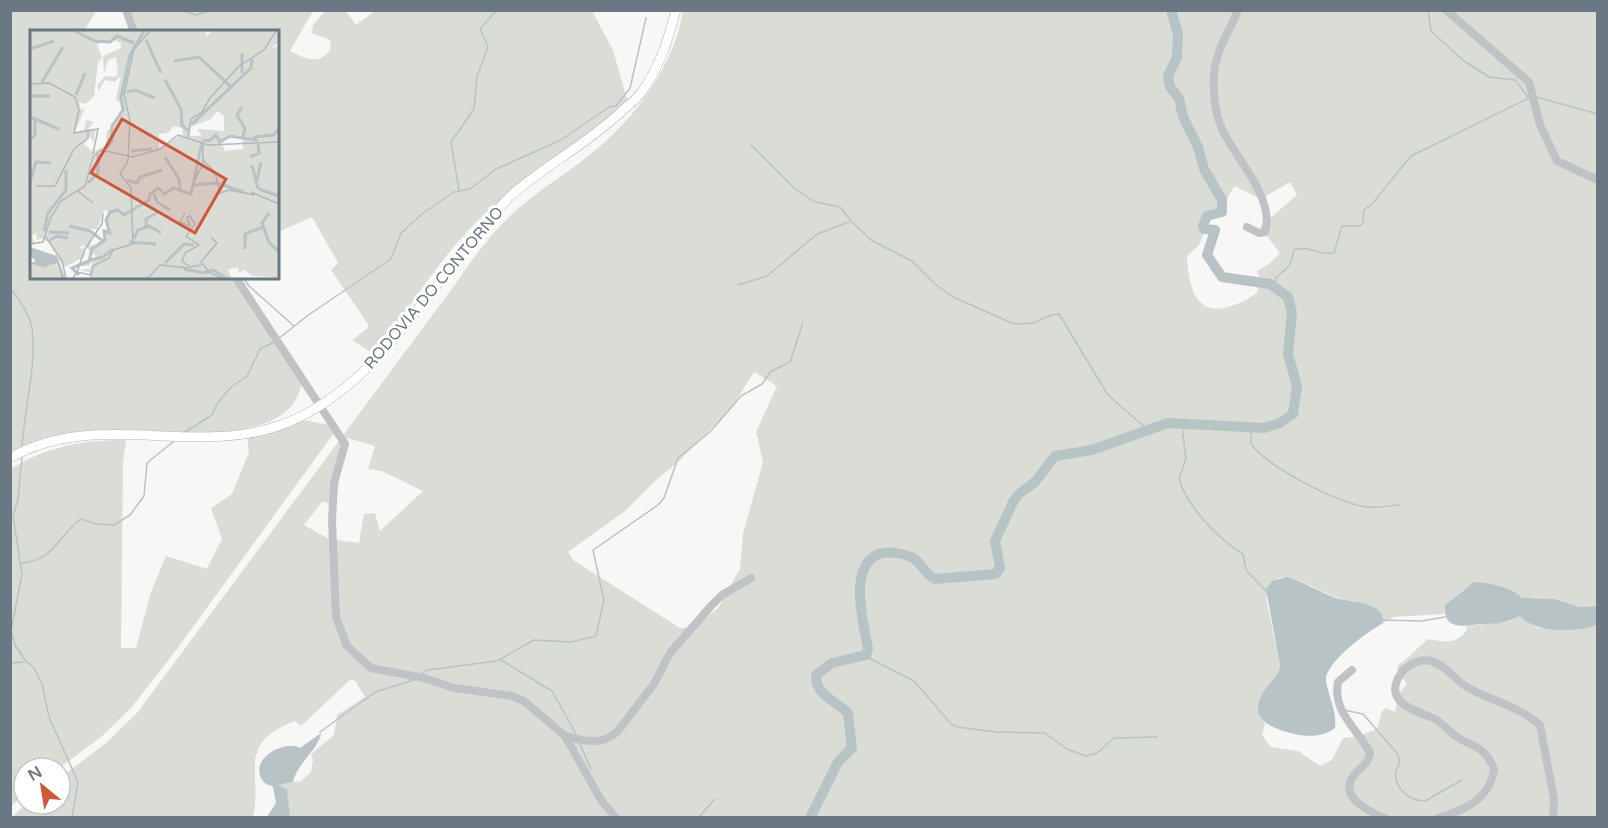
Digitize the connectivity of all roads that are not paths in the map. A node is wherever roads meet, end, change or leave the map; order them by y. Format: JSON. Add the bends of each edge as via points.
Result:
{"nodes":[{"id":1,"x":126,"y":10,"type":"edge"},
{"id":2,"x":676,"y":10,"type":"edge"},
{"id":3,"x":1238,"y":10,"type":"edge"},
{"id":4,"x":1446,"y":10,"type":"edge"},
{"id":5,"x":133,"y":30,"type":"edge"},
{"id":6,"x":1598,"y":180,"type":"edge"},
{"id":7,"x":1247,"y":227,"type":"dead end"},
{"id":8,"x":237,"y":279,"type":"edge"},
{"id":9,"x":319,"y":406,"type":"junction"},
{"id":10,"x":10,"y":458,"type":"edge"},
{"id":11,"x":751,"y":578,"type":"dead end"},
{"id":12,"x":1352,"y":670,"type":"dead end"},
{"id":13,"x":565,"y":736,"type":"junction"},
{"id":14,"x":616,"y":818,"type":"edge"},
{"id":15,"x":1385,"y":818,"type":"edge"},
{"id":16,"x":1438,"y":818,"type":"edge"},
{"id":17,"x":1553,"y":818,"type":"edge"}],
"edges":[{"from":1,"to":5,"type":"street"},
{"from":2,"to":9,"type":"main road","name":"RODOVIA DO CONTORNO","via":[[665,52],[640,94],[596,135],[515,191],[454,259],[373,363]]},
{"from":3,"to":7,"type":"street","via":[[1219,47],[1214,79],[1221,128],[1254,180],[1267,225],[1265,232],[1259,233]]},
{"from":4,"to":6,"type":"street","via":[[1529,82],[1540,125],[1557,161]]},
{"from":8,"to":9,"type":"street"},
{"from":9,"to":10,"type":"main road","name":"RODOVIA DO CONTORNO","via":[[282,424],[244,435],[211,438],[103,433],[63,438]]},
{"from":9,"to":13,"type":"street","via":[[345,444],[334,483],[332,520],[336,616],[347,646],[370,668],[454,688],[512,696]]},
{"from":11,"to":13,"type":"street","via":[[722,595],[670,653],[654,684],[617,732],[596,742]]},
{"from":12,"to":15,"type":"street","via":[[1338,682],[1338,701],[1370,753],[1368,761],[1353,776],[1350,793],[1370,812]]},
{"from":13,"to":14,"type":"street","via":[[601,800]]},
{"from":16,"to":17,"type":"street","via":[[1478,801],[1485,794],[1494,769],[1484,752],[1470,742],[1434,718],[1402,704],[1396,694],[1397,679],[1405,668],[1418,661],[1441,664],[1466,686],[1525,713],[1540,725],[1554,800]]}]}
